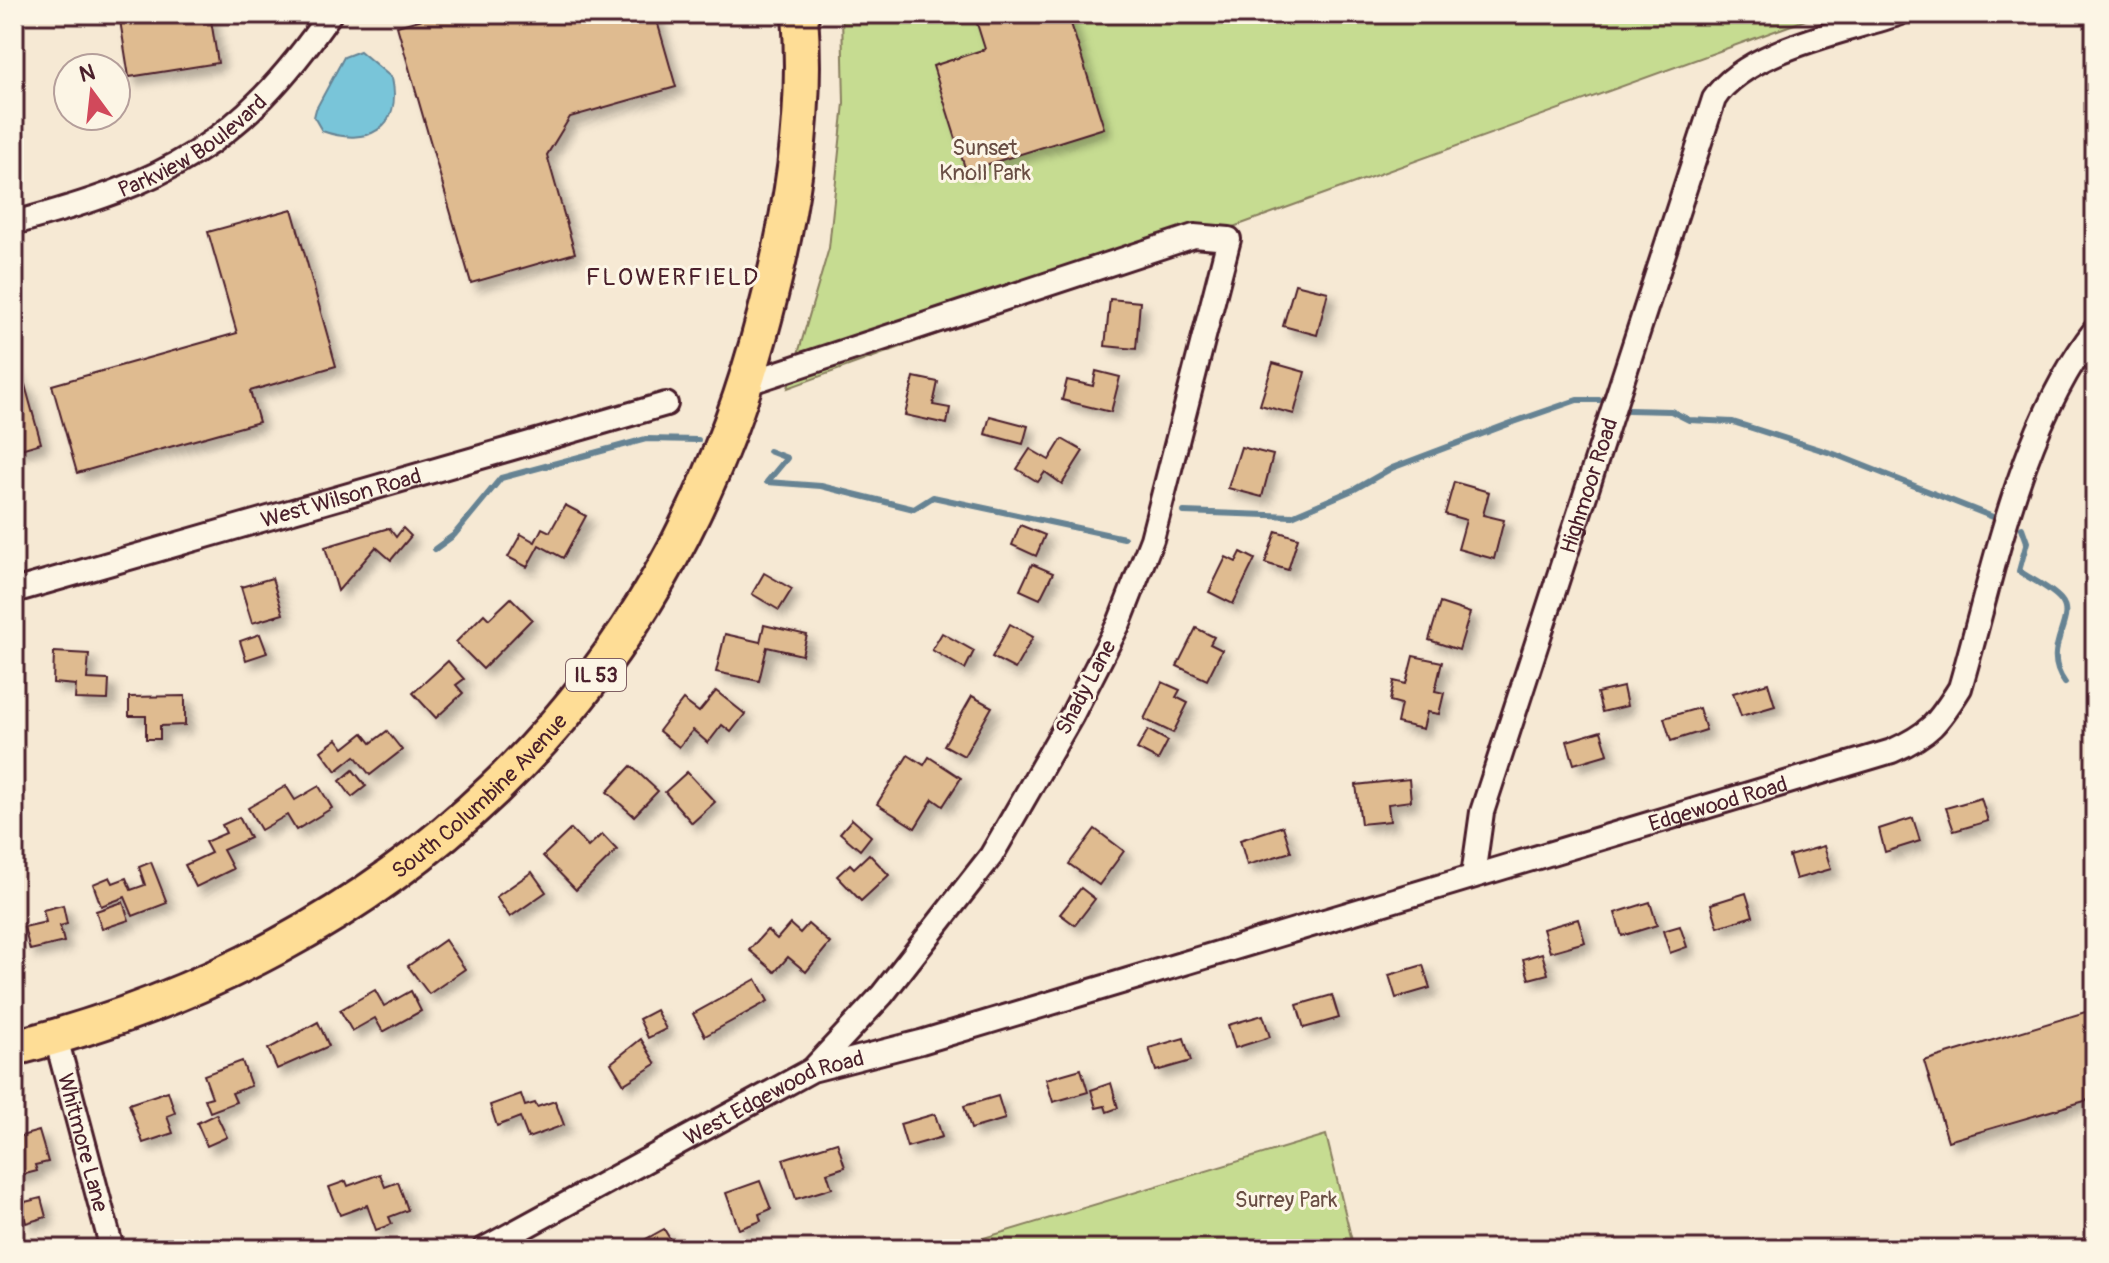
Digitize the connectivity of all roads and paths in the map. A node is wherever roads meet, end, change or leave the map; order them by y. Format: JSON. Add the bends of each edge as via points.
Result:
{"nodes":[{"id":1,"x":330,"y":14,"type":"edge"},
{"id":2,"x":800,"y":14,"type":"edge"},
{"id":3,"x":1898,"y":14,"type":"edge"},
{"id":4,"x":14,"y":223,"type":"edge"},
{"id":5,"x":2095,"y":330,"type":"edge"},
{"id":6,"x":748,"y":383,"type":"junction"},
{"id":7,"x":666,"y":404,"type":"dead end"},
{"id":8,"x":14,"y":591,"type":"edge"},
{"id":9,"x":1473,"y":876,"type":"junction"},
{"id":10,"x":1083,"y":993,"type":"joint"},
{"id":11,"x":56,"y":1038,"type":"junction"},
{"id":12,"x":14,"y":1048,"type":"edge"},
{"id":13,"x":812,"y":1070,"type":"junction"},
{"id":14,"x":112,"y":1249,"type":"edge"},
{"id":15,"x":484,"y":1249,"type":"edge"}],
"edges":[{"from":1,"to":4,"type":"street","name":"Parkview Boulevard","via":[[287,74],[211,145],[136,186]]},
{"from":2,"to":6,"type":"main road","name":"South Columbine Avenue","number":"IL 53","via":[[799,145],[785,240]]},
{"from":3,"to":9,"type":"street","name":"Highmoor Road","via":[[1770,57],[1724,83],[1714,99],[1482,812]]},
{"from":5,"to":9,"type":"street","name":"Edgewood Road","via":[[2057,392],[2022,474],[1960,688],[1923,737],[1892,751]]},
{"from":6,"to":11,"type":"main road","name":"South Columbine Avenue","number":"IL 53","via":[[696,511],[640,611],[560,720],[493,790],[406,865],[291,941],[168,1000]]},
{"from":6,"to":13,"type":"street","name":"Shady Lane","via":[[1194,236],[1229,239],[1152,539],[1105,649],[991,856],[882,995]]},
{"from":7,"to":8,"type":"street","name":"West Wilson Road"},
{"from":9,"to":10,"type":"street","name":"Edgewood Road"},
{"from":10,"to":13,"type":"street","name":"West Edgewood Road"},
{"from":11,"to":12,"type":"main road","name":"South Columbine Avenue","number":"IL 53"},
{"from":11,"to":14,"type":"street","name":"Whitmore Lane"},
{"from":13,"to":15,"type":"street","name":"West Edgewood Road"}]}
